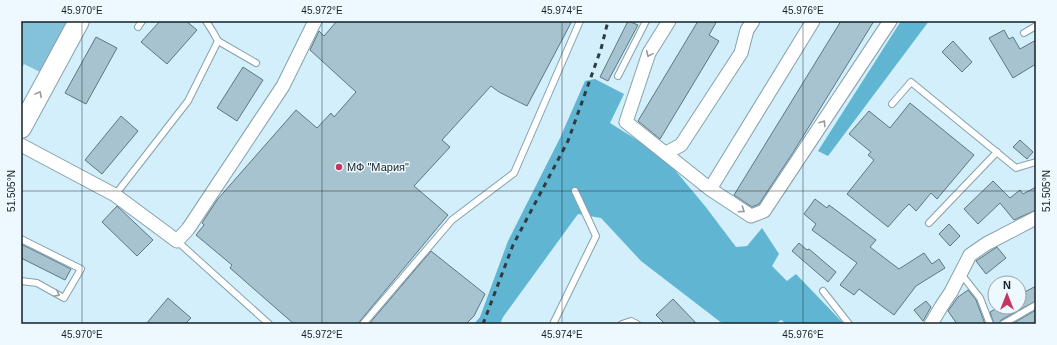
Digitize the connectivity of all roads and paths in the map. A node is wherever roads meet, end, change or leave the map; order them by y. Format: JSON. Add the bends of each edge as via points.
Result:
{"nodes":[{"id":1,"x":79,"y":21,"type":"edge"},
{"id":2,"x":142,"y":21,"type":"edge"},
{"id":3,"x":206,"y":21,"type":"edge"},
{"id":4,"x":315,"y":21,"type":"edge"},
{"id":5,"x":580,"y":21,"type":"edge"},
{"id":6,"x":646,"y":21,"type":"edge"},
{"id":7,"x":669,"y":21,"type":"edge"},
{"id":8,"x":753,"y":21,"type":"edge"},
{"id":9,"x":813,"y":21,"type":"edge"},
{"id":10,"x":890,"y":21,"type":"edge"},
{"id":11,"x":1036,"y":26,"type":"edge"},
{"id":12,"x":138,"y":27,"type":"dead end"},
{"id":13,"x":1024,"y":33,"type":"dead end"},
{"id":14,"x":218,"y":41,"type":"junction"},
{"id":15,"x":256,"y":63,"type":"dead end"},
{"id":16,"x":618,"y":76,"type":"dead end"},
{"id":17,"x":892,"y":104,"type":"dead end"},
{"id":18,"x":23,"y":122,"type":"edge"},
{"id":19,"x":21,"y":145,"type":"edge"},
{"id":20,"x":997,"y":152,"type":"junction"},
{"id":21,"x":666,"y":153,"type":"junction"},
{"id":22,"x":1036,"y":162,"type":"edge"},
{"id":23,"x":710,"y":189,"type":"junction"},
{"id":24,"x":574,"y":191,"type":"dead end"},
{"id":25,"x":115,"y":195,"type":"junction"},
{"id":26,"x":1036,"y":218,"type":"edge"},
{"id":27,"x":930,"y":223,"type":"dead end"},
{"id":28,"x":21,"y":239,"type":"edge"},
{"id":29,"x":177,"y":241,"type":"junction"},
{"id":30,"x":961,"y":274,"type":"junction"},
{"id":31,"x":21,"y":281,"type":"edge"},
{"id":32,"x":824,"y":291,"type":"dead end"},
{"id":33,"x":1036,"y":305,"type":"edge"},
{"id":34,"x":269,"y":324,"type":"edge"},
{"id":35,"x":363,"y":324,"type":"edge"},
{"id":36,"x":553,"y":324,"type":"edge"},
{"id":37,"x":622,"y":324,"type":"edge"},
{"id":38,"x":637,"y":324,"type":"edge"},
{"id":39,"x":849,"y":324,"type":"edge"},
{"id":40,"x":931,"y":324,"type":"edge"},
{"id":41,"x":990,"y":324,"type":"edge"},
{"id":42,"x":1003,"y":324,"type":"edge"}],
"edges":[{"from":18,"to":1,"type":"main road","one_way":true},
{"from":2,"to":12,"type":"lane"},
{"from":3,"to":14,"type":"lane"},
{"from":4,"to":29,"type":"street","via":[[283,86],[188,229]]},
{"from":5,"to":35,"type":"lane","via":[[514,173],[452,220]]},
{"from":6,"to":16,"type":"lane"},
{"from":7,"to":21,"type":"street","one_way":true,"via":[[649,53],[626,122]]},
{"from":8,"to":21,"type":"street","via":[[747,30],[740,53],[681,145]]},
{"from":9,"to":23,"type":"street"},
{"from":23,"to":10,"type":"street","one_way":true,"via":[[751,216],[764,211]]},
{"from":11,"to":13,"type":"lane"},
{"from":14,"to":15,"type":"lane"},
{"from":14,"to":25,"type":"lane","via":[[188,101]]},
{"from":17,"to":20,"type":"lane","via":[[911,82]]},
{"from":19,"to":25,"type":"street"},
{"from":20,"to":22,"type":"lane","via":[[1016,168]]},
{"from":20,"to":27,"type":"lane"},
{"from":21,"to":23,"type":"street"},
{"from":24,"to":36,"type":"lane","via":[[596,236]]},
{"from":25,"to":29,"type":"street"},
{"from":26,"to":30,"type":"street","via":[[970,255]]},
{"from":31,"to":28,"type":"lane","one_way":true,"via":[[37,284],[64,298],[81,269]]},
{"from":29,"to":34,"type":"lane"},
{"from":30,"to":40,"type":"street"},
{"from":30,"to":41,"type":"lane","via":[[980,298]]},
{"from":32,"to":39,"type":"lane"},
{"from":33,"to":42,"type":"lane"},
{"from":37,"to":38,"type":"lane","via":[[630,321]]}]}
